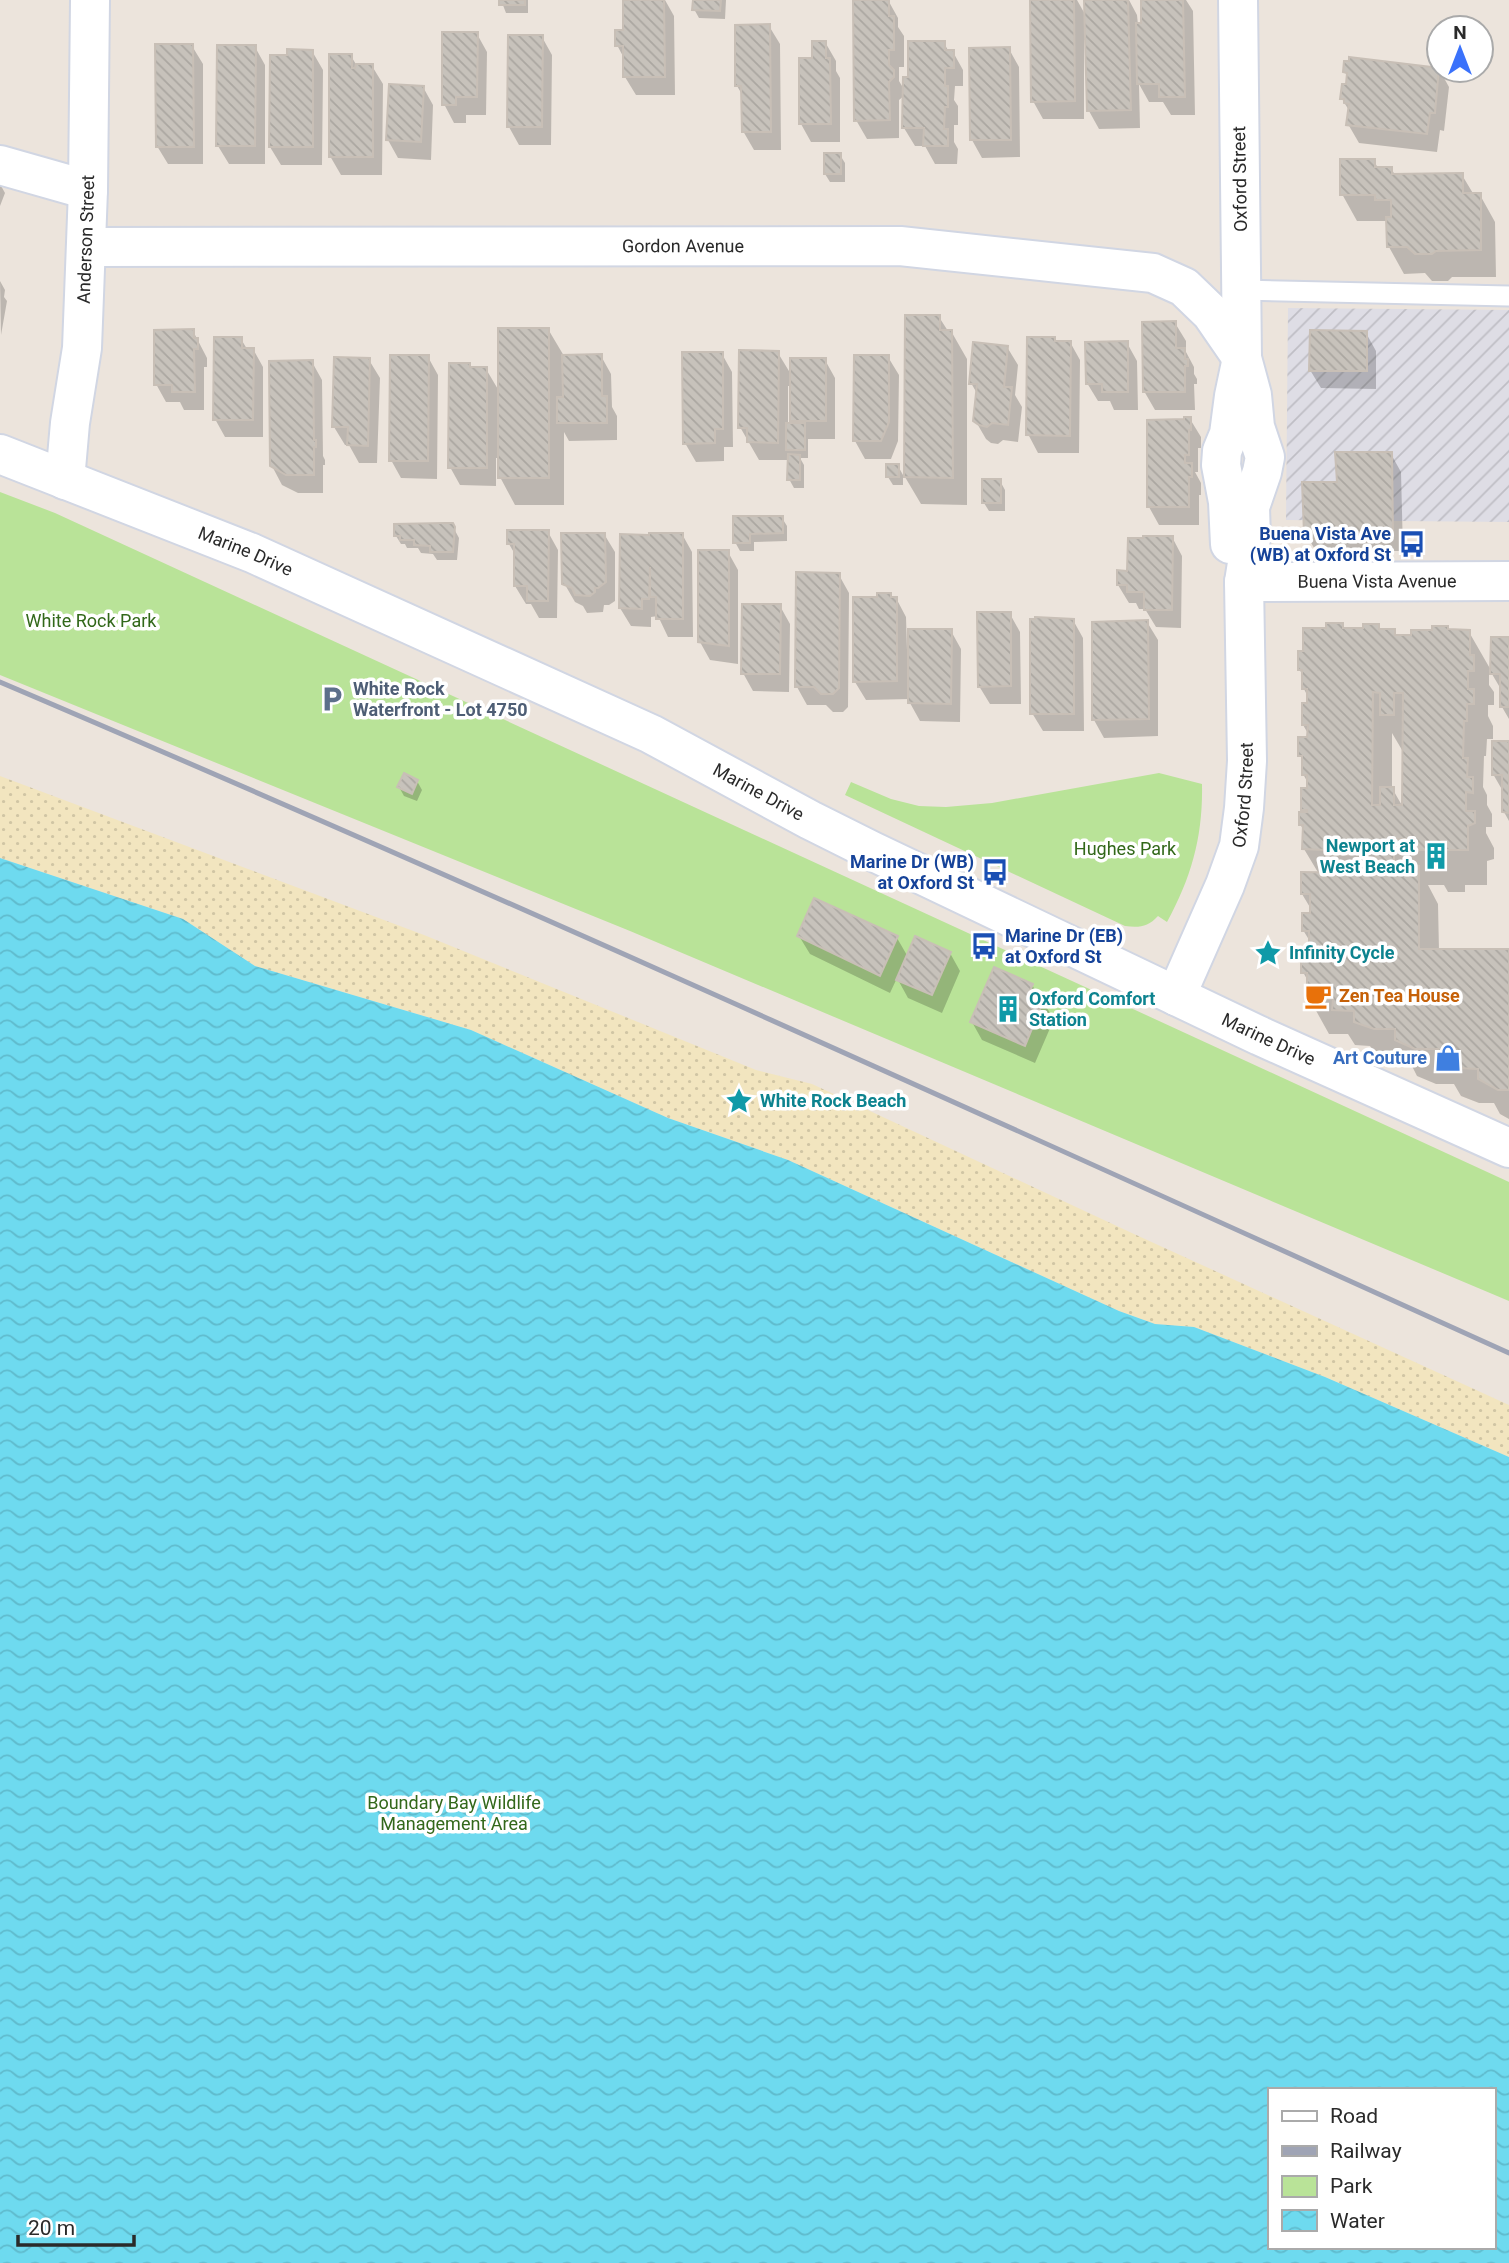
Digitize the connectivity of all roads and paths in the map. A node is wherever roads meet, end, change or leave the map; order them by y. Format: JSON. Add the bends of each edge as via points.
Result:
{"nodes":[{"id":1,"x":90,"y":0,"type":"edge"},
{"id":2,"x":1238,"y":0,"type":"edge"},
{"id":3,"x":0,"y":165,"type":"edge"},
{"id":4,"x":88,"y":190,"type":"junction"},
{"id":5,"x":86,"y":247,"type":"junction"},
{"id":6,"x":1242,"y":290,"type":"junction"},
{"id":7,"x":1509,"y":296,"type":"edge"},
{"id":8,"x":1242,"y":358,"type":"junction"},
{"id":9,"x":0,"y":454,"type":"edge"},
{"id":10,"x":65,"y":480,"type":"junction"},
{"id":11,"x":1509,"y":580,"type":"edge"},
{"id":12,"x":1244,"y":582,"type":"junction"},
{"id":13,"x":1176,"y":996,"type":"junction"},
{"id":14,"x":1509,"y":1148,"type":"edge"}],
"edges":[{"from":1,"to":4,"type":"street","name":"Anderson Street"},
{"from":2,"to":6,"type":"street","name":"Oxford Street"},
{"from":3,"to":4,"type":"street"},
{"from":4,"to":5,"type":"street","name":"Anderson Street"},
{"from":5,"to":8,"type":"street","name":"Gordon Avenue","via":[[900,246],[1153,273],[1184,287],[1211,313]]},
{"from":5,"to":10,"type":"street","name":"Anderson Street","via":[[82,348]]},
{"from":6,"to":7,"type":"lane"},
{"from":6,"to":8,"type":"street","name":"Oxford Street"},
{"from":8,"to":12,"type":"street","name":"Oxford Street","via":[[1265,457],[1250,507]]},
{"from":9,"to":10,"type":"street","name":"Marine Drive"},
{"from":10,"to":13,"type":"street","name":"Marine Drive","via":[[252,553],[651,734],[810,820]]},
{"from":11,"to":12,"type":"street","name":"Buena Vista Avenue"},
{"from":12,"to":13,"type":"street","name":"Oxford Street","via":[[1247,767],[1239,846]]},
{"from":13,"to":14,"type":"street","name":"Marine Drive"}]}
